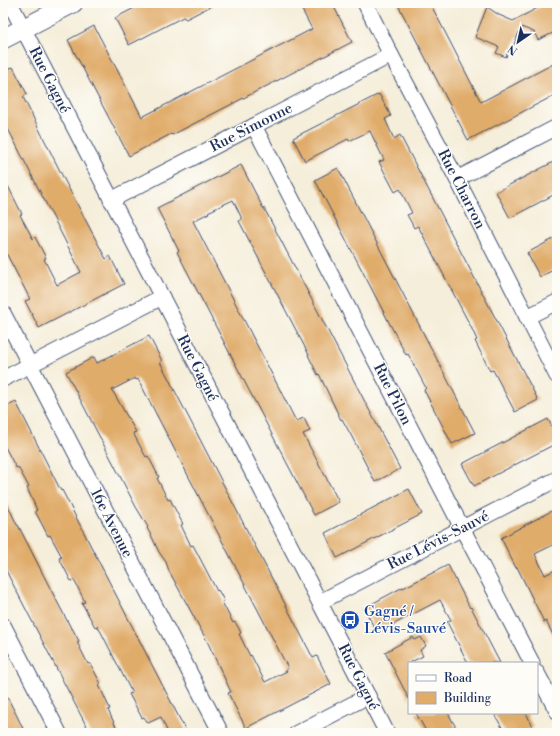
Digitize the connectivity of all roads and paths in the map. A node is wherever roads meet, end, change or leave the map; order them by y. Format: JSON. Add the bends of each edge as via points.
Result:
{"nodes":[{"id":1,"x":10,"y":3,"type":"edge"},
{"id":2,"x":73,"y":3,"type":"edge"},
{"id":3,"x":365,"y":3,"type":"edge"},
{"id":4,"x":23,"y":28,"type":"junction"},
{"id":5,"x":3,"y":39,"type":"edge"},
{"id":6,"x":391,"y":55,"type":"junction"},
{"id":7,"x":254,"y":126,"type":"junction"},
{"id":8,"x":557,"y":127,"type":"edge"},
{"id":9,"x":457,"y":179,"type":"junction"},
{"id":10,"x":111,"y":200,"type":"junction"},
{"id":11,"x":162,"y":297,"type":"junction"},
{"id":12,"x":557,"y":302,"type":"edge"},
{"id":13,"x":3,"y":313,"type":"edge"},
{"id":14,"x":527,"y":317,"type":"junction"},
{"id":15,"x":31,"y":365,"type":"junction"},
{"id":16,"x":557,"y":376,"type":"edge"},
{"id":17,"x":3,"y":379,"type":"edge"},
{"id":18,"x":557,"y":479,"type":"edge"},
{"id":19,"x":462,"y":528,"type":"junction"},
{"id":20,"x":320,"y":602,"type":"junction"},
{"id":21,"x":3,"y":626,"type":"edge"},
{"id":22,"x":531,"y":662,"type":"edge"},
{"id":23,"x":538,"y":675,"type":"edge"},
{"id":24,"x":368,"y":696,"type":"junction"},
{"id":25,"x":557,"y":711,"type":"edge"},
{"id":26,"x":59,"y":733,"type":"edge"},
{"id":27,"x":221,"y":733,"type":"edge"},
{"id":28,"x":297,"y":733,"type":"edge"},
{"id":29,"x":387,"y":733,"type":"edge"}],
"edges":[{"from":1,"to":4,"type":"street","name":"Rue Gagné"},
{"from":2,"to":4,"type":"street"},
{"from":3,"to":6,"type":"street","name":"Rue Charron"},
{"from":4,"to":5,"type":"street"},
{"from":4,"to":10,"type":"street","name":"Rue Gagné"},
{"from":6,"to":7,"type":"street","name":"Rue Simonne"},
{"from":6,"to":9,"type":"street","name":"Rue Charron"},
{"from":7,"to":10,"type":"street","name":"Rue Simonne"},
{"from":7,"to":19,"type":"street","name":"Rue Pilon"},
{"from":8,"to":9,"type":"street"},
{"from":9,"to":14,"type":"street","name":"Rue Charron"},
{"from":10,"to":11,"type":"street","name":"Rue Gagné"},
{"from":11,"to":15,"type":"street"},
{"from":11,"to":20,"type":"street","name":"Rue Gagné"},
{"from":12,"to":14,"type":"street"},
{"from":13,"to":15,"type":"street","name":"16e Avenue"},
{"from":14,"to":16,"type":"street","name":"Rue Charron"},
{"from":15,"to":17,"type":"street"},
{"from":15,"to":27,"type":"street","name":"16e Avenue"},
{"from":18,"to":19,"type":"street","name":"Rue Lévis-Sauvé"},
{"from":19,"to":20,"type":"street","name":"Rue Lévis-Sauvé"},
{"from":19,"to":22,"type":"street","name":"Rue Pilon"},
{"from":20,"to":24,"type":"street","name":"Rue Gagné"},
{"from":21,"to":26,"type":"street"},
{"from":23,"to":25,"type":"street"},
{"from":24,"to":28,"type":"street"},
{"from":24,"to":29,"type":"street","name":"Rue Gagné"}]}
